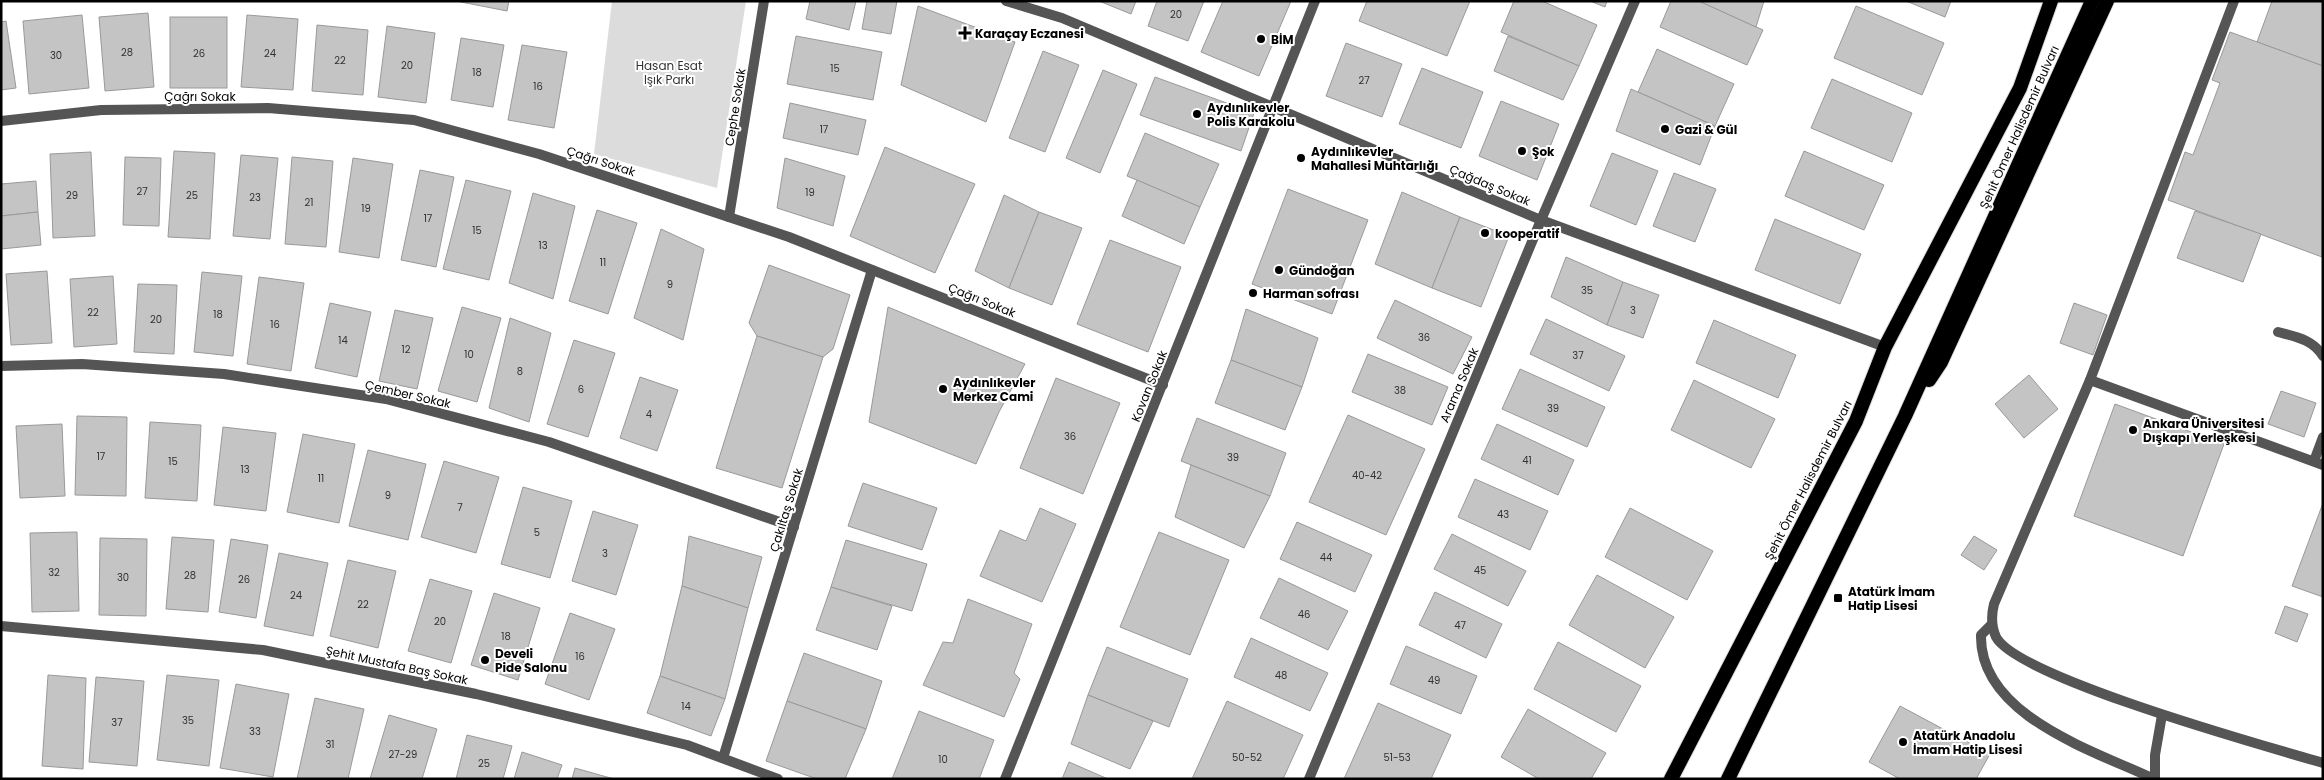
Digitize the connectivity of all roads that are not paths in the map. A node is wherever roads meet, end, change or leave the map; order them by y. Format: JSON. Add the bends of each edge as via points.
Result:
{"nodes":[{"id":1,"x":764,"y":1,"type":"edge"},
{"id":2,"x":1006,"y":1,"type":"edge"},
{"id":3,"x":1315,"y":1,"type":"edge"},
{"id":4,"x":1635,"y":1,"type":"edge"},
{"id":5,"x":2052,"y":1,"type":"edge"},
{"id":6,"x":2092,"y":1,"type":"edge"},
{"id":7,"x":2107,"y":1,"type":"edge"},
{"id":8,"x":2234,"y":1,"type":"edge"},
{"id":9,"x":1274,"y":108,"type":"junction"},
{"id":10,"x":1,"y":121,"type":"edge"},
{"id":11,"x":729,"y":217,"type":"junction"},
{"id":12,"x":1541,"y":220,"type":"junction"},
{"id":13,"x":872,"y":270,"type":"junction"},
{"id":14,"x":2278,"y":332,"type":"dead end"},
{"id":15,"x":1885,"y":347,"type":"junction"},
{"id":16,"x":2323,"y":356,"type":"edge"},
{"id":17,"x":1,"y":366,"type":"edge"},
{"id":18,"x":2090,"y":380,"type":"junction"},
{"id":19,"x":1163,"y":385,"type":"junction"},
{"id":20,"x":1905,"y":416,"type":"junction"},
{"id":21,"x":2323,"y":437,"type":"edge"},
{"id":22,"x":2319,"y":463,"type":"edge"},
{"id":23,"x":794,"y":527,"type":"junction"},
{"id":24,"x":1992,"y":624,"type":"junction"},
{"id":25,"x":1,"y":626,"type":"edge"},
{"id":26,"x":2162,"y":715,"type":"junction"},
{"id":27,"x":723,"y":758,"type":"junction"},
{"id":28,"x":2323,"y":764,"type":"edge"},
{"id":29,"x":778,"y":779,"type":"edge"},
{"id":30,"x":1006,"y":779,"type":"edge"},
{"id":31,"x":1308,"y":779,"type":"edge"},
{"id":32,"x":1671,"y":779,"type":"edge"},
{"id":33,"x":1728,"y":779,"type":"edge"},
{"id":34,"x":2154,"y":779,"type":"edge"}],
"edges":[{"from":1,"to":11,"type":"street","name":"Cephe Sokak"},
{"from":2,"to":9,"type":"street","name":"Çağdaş Sokak","via":[[1062,18]]},
{"from":3,"to":9,"type":"street","name":"Kovan Sokak"},
{"from":4,"to":12,"type":"street","name":"Arama Sokak"},
{"from":5,"to":15,"type":"highway","name":"Şehit Ömer Halisdemir Bulvarı","via":[[2020,88]]},
{"from":6,"to":20,"type":"highway","name":"Şehit Ömer Halisdemir Bulvarı"},
{"from":7,"to":20,"type":"highway","via":[[1941,362]]},
{"from":8,"to":18,"type":"street"},
{"from":9,"to":12,"type":"street","name":"Çağdaş Sokak"},
{"from":9,"to":19,"type":"street","name":"Kovan Sokak"},
{"from":10,"to":11,"type":"street","name":"Çağrı Sokak","via":[[101,110],[268,108],[414,120],[539,154]]},
{"from":11,"to":13,"type":"street","name":"Çağrı Sokak"},
{"from":12,"to":15,"type":"street","name":"Çağdaş Sokak"},
{"from":12,"to":31,"type":"street","name":"Arama Sokak"},
{"from":13,"to":19,"type":"street","name":"Çağrı Sokak"},
{"from":13,"to":23,"type":"street","name":"Çakıltaş Sokak"},
{"from":14,"to":16,"type":"street","via":[[2305,339],[2317,346]]},
{"from":15,"to":32,"type":"highway","name":"Şehit Ömer Halisdemir Bulvarı","via":[[1856,420]]},
{"from":17,"to":23,"type":"street","name":"Çember Sokak","via":[[82,364],[224,374],[386,399],[549,442]]},
{"from":18,"to":22,"type":"street"},
{"from":18,"to":24,"type":"street","via":[[1994,604]]},
{"from":19,"to":30,"type":"street","name":"Kovan Sokak"},
{"from":20,"to":33,"type":"highway","name":"Şehit Ömer Halisdemir Bulvarı"},
{"from":21,"to":22,"type":"street"},
{"from":23,"to":27,"type":"street","name":"Çakıltaş Sokak"},
{"from":24,"to":26,"type":"street","via":[[1996,638],[2023,659],[2098,692]]},
{"from":24,"to":34,"type":"street","via":[[1980,635],[1982,654],[2001,691],[2022,712],[2044,728]]},
{"from":25,"to":27,"type":"street","name":"Şehit Mustafa Baş Sokak","via":[[263,650],[476,694],[687,745]]},
{"from":26,"to":28,"type":"street"},
{"from":26,"to":34,"type":"street"},
{"from":27,"to":29,"type":"street","name":"Şehit Mustafa Baş Sokak"}]}
